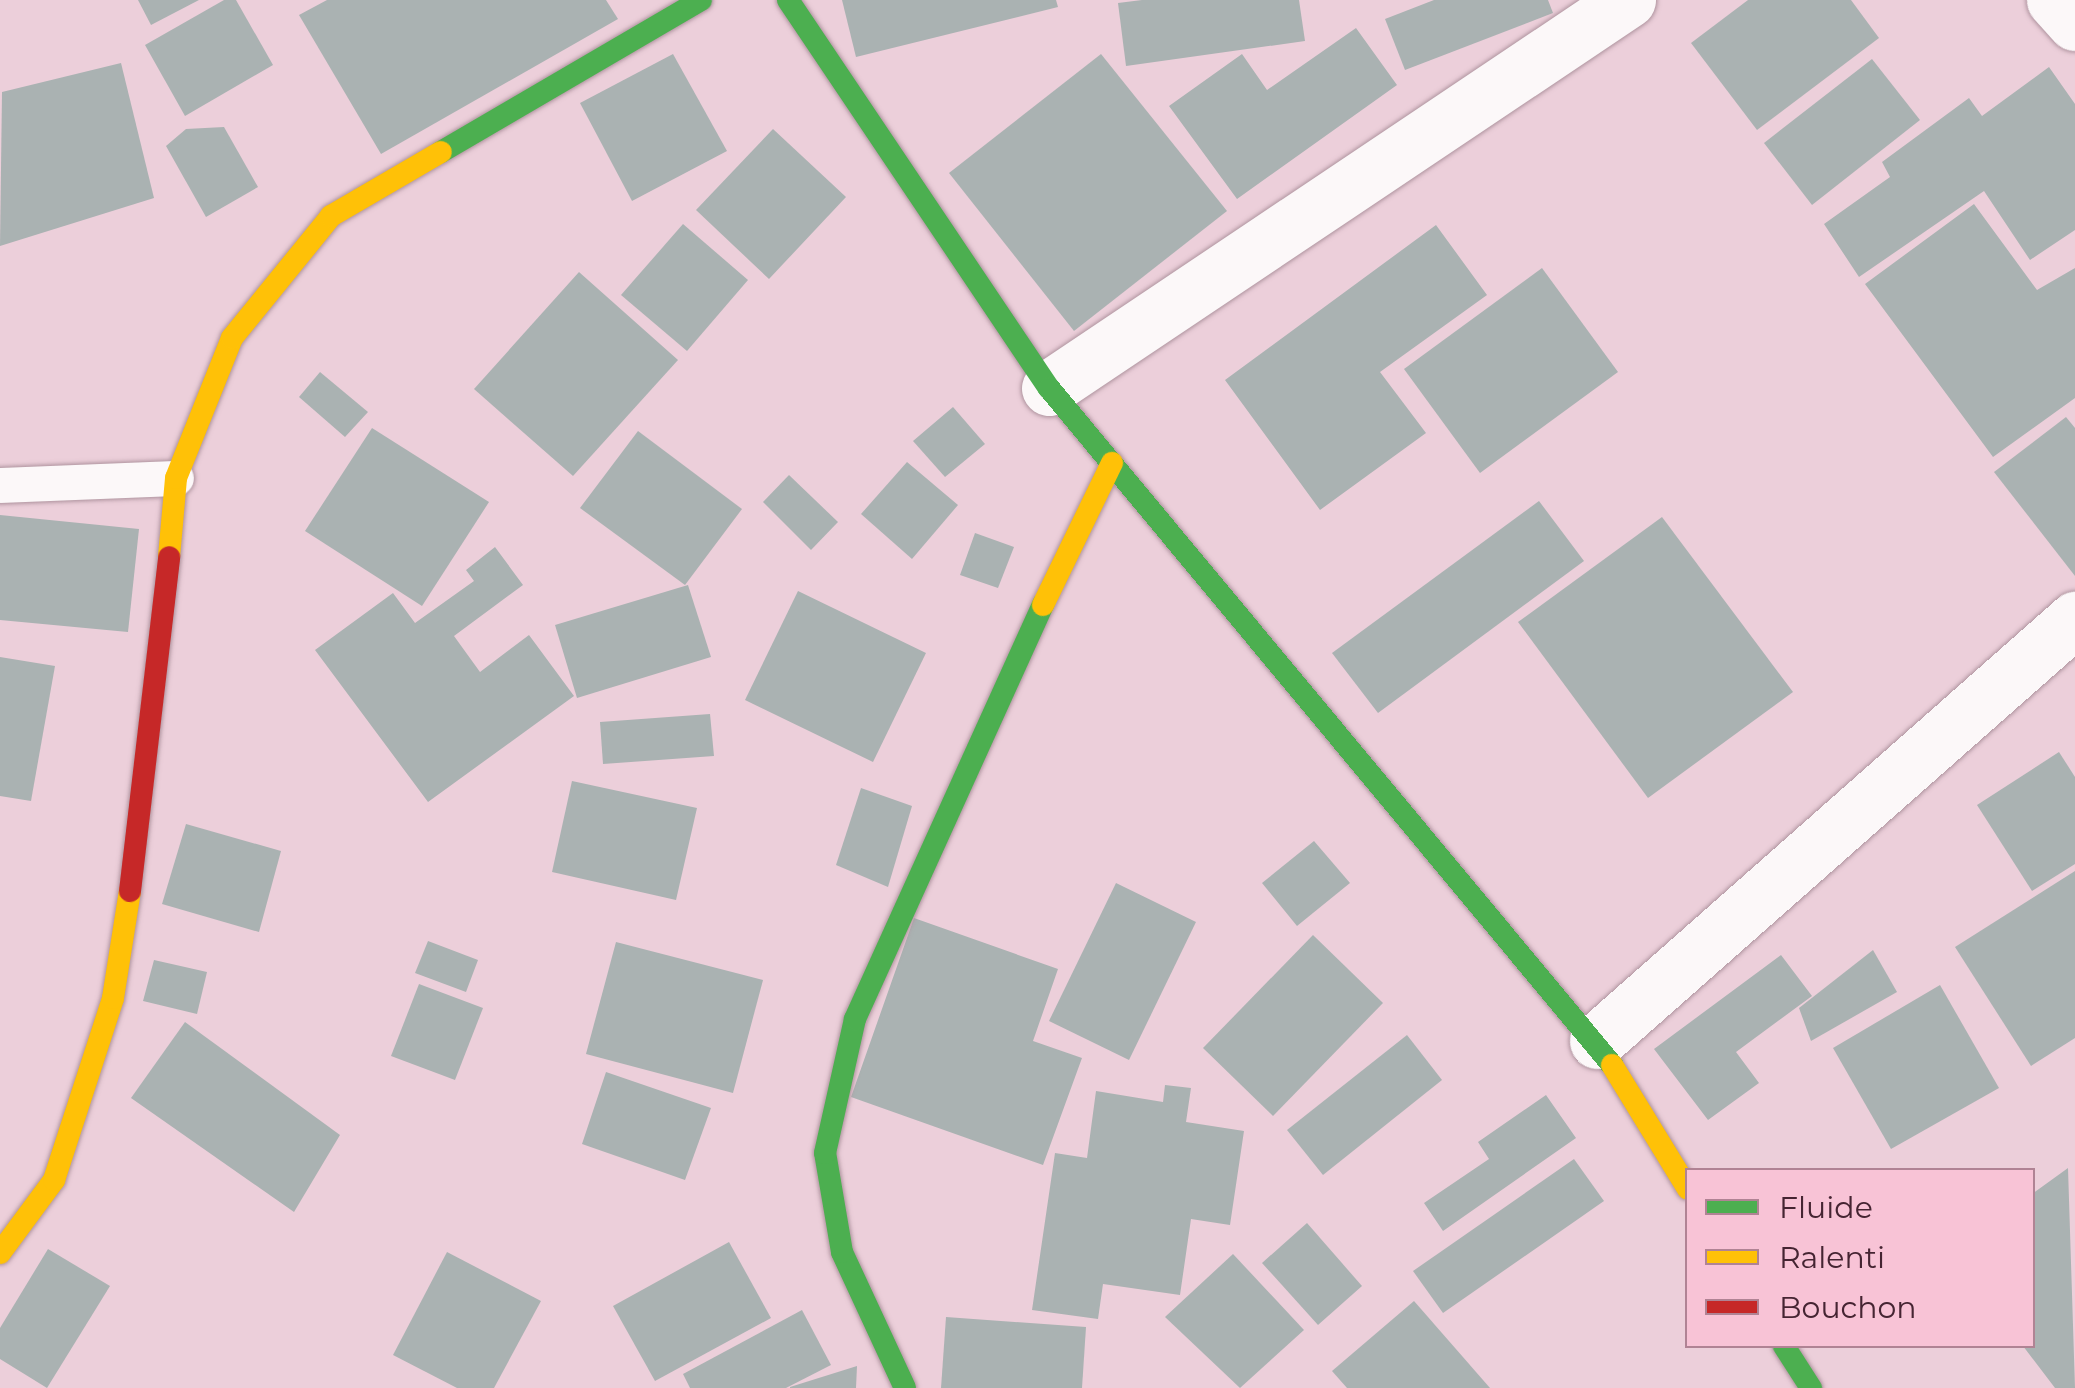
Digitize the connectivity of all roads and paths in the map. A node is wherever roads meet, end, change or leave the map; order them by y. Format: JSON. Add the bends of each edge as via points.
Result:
{"nodes":[{"id":1,"x":701,"y":0,"type":"edge"},
{"id":2,"x":788,"y":0,"type":"edge"},
{"id":3,"x":1628,"y":0,"type":"edge"},
{"id":4,"x":2054,"y":0,"type":"edge"},
{"id":5,"x":2075,"y":23,"type":"edge"},
{"id":6,"x":1048,"y":388,"type":"junction"},
{"id":7,"x":1112,"y":463,"type":"junction"},
{"id":8,"x":176,"y":478,"type":"junction"},
{"id":9,"x":0,"y":485,"type":"edge"},
{"id":10,"x":2075,"y":619,"type":"edge"},
{"id":11,"x":1596,"y":1041,"type":"junction"},
{"id":12,"x":1685,"y":1183,"type":"edge"},
{"id":13,"x":0,"y":1254,"type":"edge"},
{"id":14,"x":1785,"y":1348,"type":"edge"},
{"id":15,"x":905,"y":1388,"type":"edge"},
{"id":16,"x":1810,"y":1388,"type":"edge"}],
"edges":[{"from":1,"to":8,"type":"street","via":[[331,216],[232,338]]},
{"from":2,"to":6,"type":"street"},
{"from":3,"to":6,"type":"street"},
{"from":4,"to":5,"type":"street"},
{"from":6,"to":7,"type":"street"},
{"from":7,"to":11,"type":"street"},
{"from":7,"to":15,"type":"street","via":[[947,802],[855,1019],[825,1153],[842,1252]]},
{"from":8,"to":9,"type":"lane"},
{"from":8,"to":13,"type":"street","via":[[146,795],[113,998],[54,1180]]},
{"from":10,"to":11,"type":"street"},
{"from":11,"to":12,"type":"street"},
{"from":14,"to":16,"type":"street"}]}
